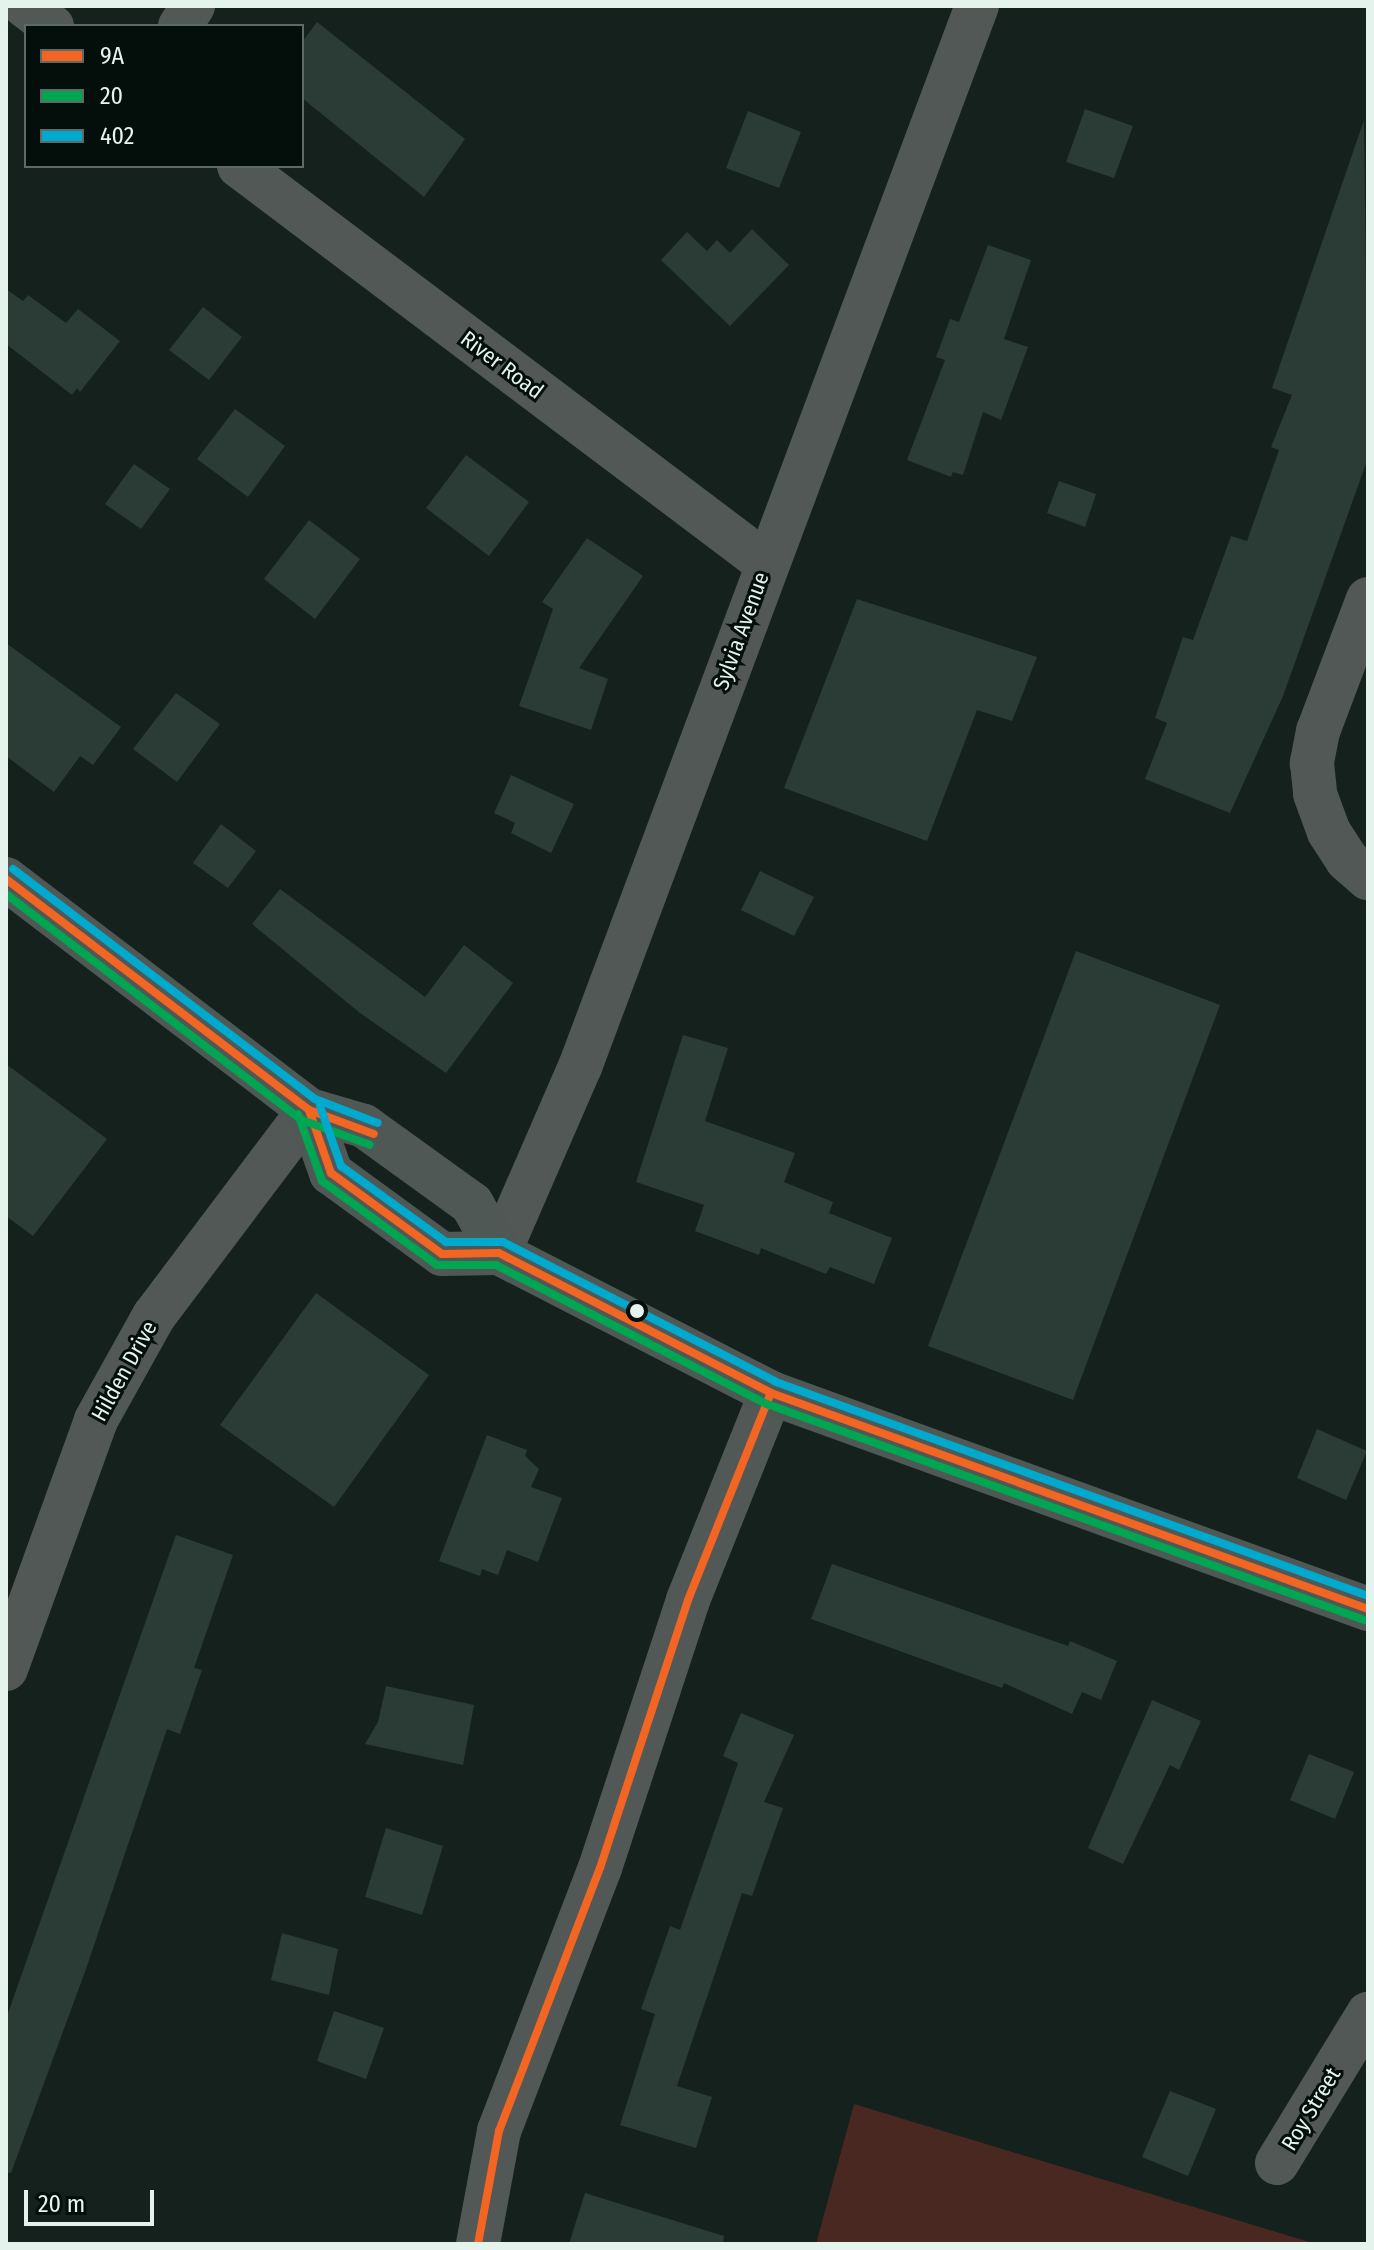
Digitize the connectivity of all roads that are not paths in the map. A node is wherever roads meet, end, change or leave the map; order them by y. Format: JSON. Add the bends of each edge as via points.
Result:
{"nodes":[{"id":1,"x":25,"y":6,"type":"edge"},
{"id":2,"x":193,"y":6,"type":"edge"},
{"id":3,"x":977,"y":6,"type":"edge"},
{"id":4,"x":49,"y":24,"type":"edge"},
{"id":5,"x":181,"y":24,"type":"edge"},
{"id":6,"x":242,"y":168,"type":"edge"},
{"id":7,"x":766,"y":563,"type":"junction"},
{"id":8,"x":1368,"y":599,"type":"edge"},
{"id":9,"x":1368,"y":878,"type":"edge"},
{"id":10,"x":6,"y":879,"type":"edge"},
{"id":11,"x":309,"y":1110,"type":"junction"},
{"id":12,"x":499,"y":1253,"type":"junction"},
{"id":13,"x":771,"y":1393,"type":"junction"},
{"id":14,"x":1368,"y":1609,"type":"edge"},
{"id":15,"x":6,"y":1669,"type":"edge"},
{"id":16,"x":1368,"y":2014,"type":"edge"},
{"id":17,"x":1277,"y":2163,"type":"dead end"},
{"id":18,"x":478,"y":2244,"type":"edge"}],
"edges":[{"from":1,"to":4,"type":"street"},
{"from":2,"to":5,"type":"street"},
{"from":3,"to":7,"type":"street","name":"Sylvia Avenue"},
{"from":6,"to":7,"type":"street","name":"River Road"},
{"from":7,"to":12,"type":"street","name":"Sylvia Avenue","via":[[580,1067]]},
{"from":8,"to":9,"type":"street","via":[[1315,743],[1315,794],[1337,847]]},
{"from":10,"to":11,"type":"main road"},
{"from":11,"to":12,"type":"main road","via":[[364,1126],[472,1204]]},
{"from":11,"to":12,"type":"main road","via":[[331,1173],[442,1254]]},
{"from":11,"to":15,"type":"street","name":"Hilden Drive","via":[[154,1316],[96,1420]]},
{"from":12,"to":13,"type":"main road"},
{"from":13,"to":14,"type":"main road"},
{"from":13,"to":18,"type":"street","via":[[688,1600],[600,1868],[499,2131]]},
{"from":16,"to":17,"type":"street","name":"Roy Street"}]}
